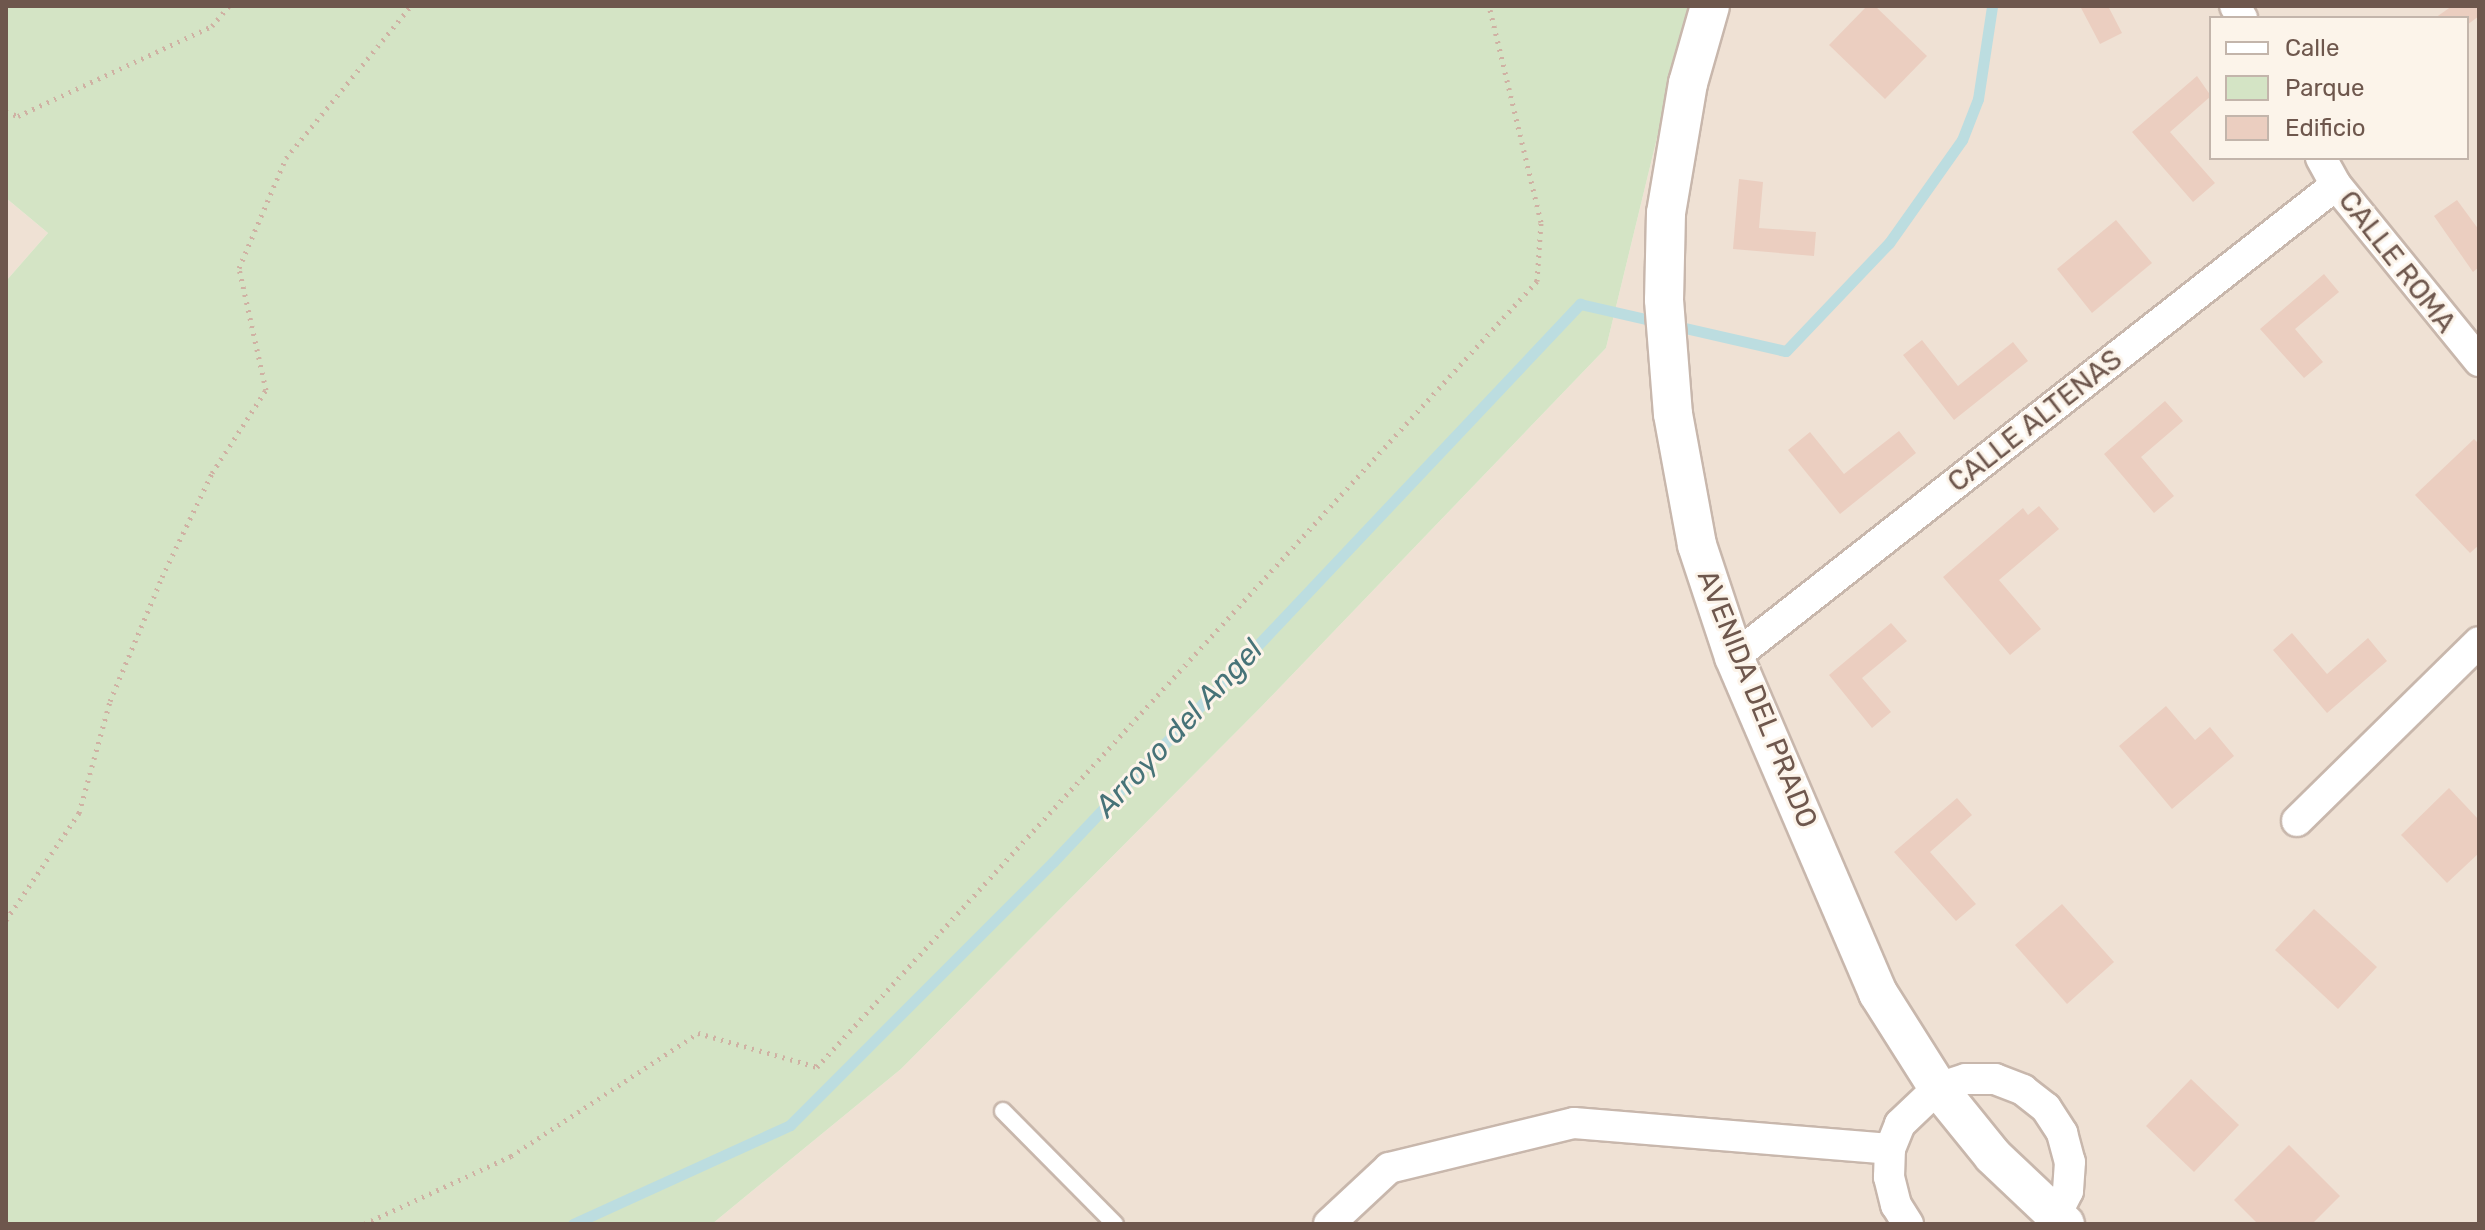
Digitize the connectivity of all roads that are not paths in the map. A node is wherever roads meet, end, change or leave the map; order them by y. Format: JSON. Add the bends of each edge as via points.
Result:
{"nodes":[{"id":1,"x":1710,"y":6,"type":"edge"},
{"id":2,"x":2322,"y":160,"type":"edge"},
{"id":3,"x":2336,"y":185,"type":"junction"},
{"id":4,"x":2479,"y":361,"type":"edge"},
{"id":5,"x":2479,"y":642,"type":"edge"},
{"id":6,"x":1734,"y":657,"type":"junction"},
{"id":7,"x":2297,"y":821,"type":"dead end"},
{"id":8,"x":1938,"y":1088,"type":"junction"},
{"id":9,"x":1003,"y":1111,"type":"dead end"},
{"id":10,"x":1890,"y":1149,"type":"junction"},
{"id":11,"x":2057,"y":1222,"type":"edge"},
{"id":12,"x":1115,"y":1224,"type":"edge"},
{"id":13,"x":1329,"y":1224,"type":"edge"},
{"id":14,"x":1908,"y":1224,"type":"edge"}],
"edges":[{"from":1,"to":6,"type":"street","name":"AVENIDA DEL PRADO","via":[[1688,83],[1666,213],[1664,300],[1673,414],[1697,545]]},
{"from":2,"to":3,"type":"street","name":"CALLE ROMA"},
{"from":3,"to":4,"type":"street","name":"CALLE ROMA"},
{"from":3,"to":6,"type":"street","name":"CALLE ALTENAS"},
{"from":5,"to":7,"type":"street"},
{"from":6,"to":8,"type":"street","name":"AVENIDA DEL PRADO","via":[[1878,993]]},
{"from":8,"to":10,"type":"street","via":[[1900,1124]]},
{"from":8,"to":11,"type":"street","name":"AVENIDA DEL PRADO","via":[[1993,1156]]},
{"from":8,"to":11,"type":"street","via":[[1966,1079],[1995,1079],[2023,1090],[2046,1108],[2062,1133],[2070,1162],[2068,1191]]},
{"from":9,"to":12,"type":"lane"},
{"from":10,"to":13,"type":"street","via":[[1574,1123],[1389,1168]]},
{"from":10,"to":14,"type":"street","via":[[1889,1177],[1896,1205]]}]}
